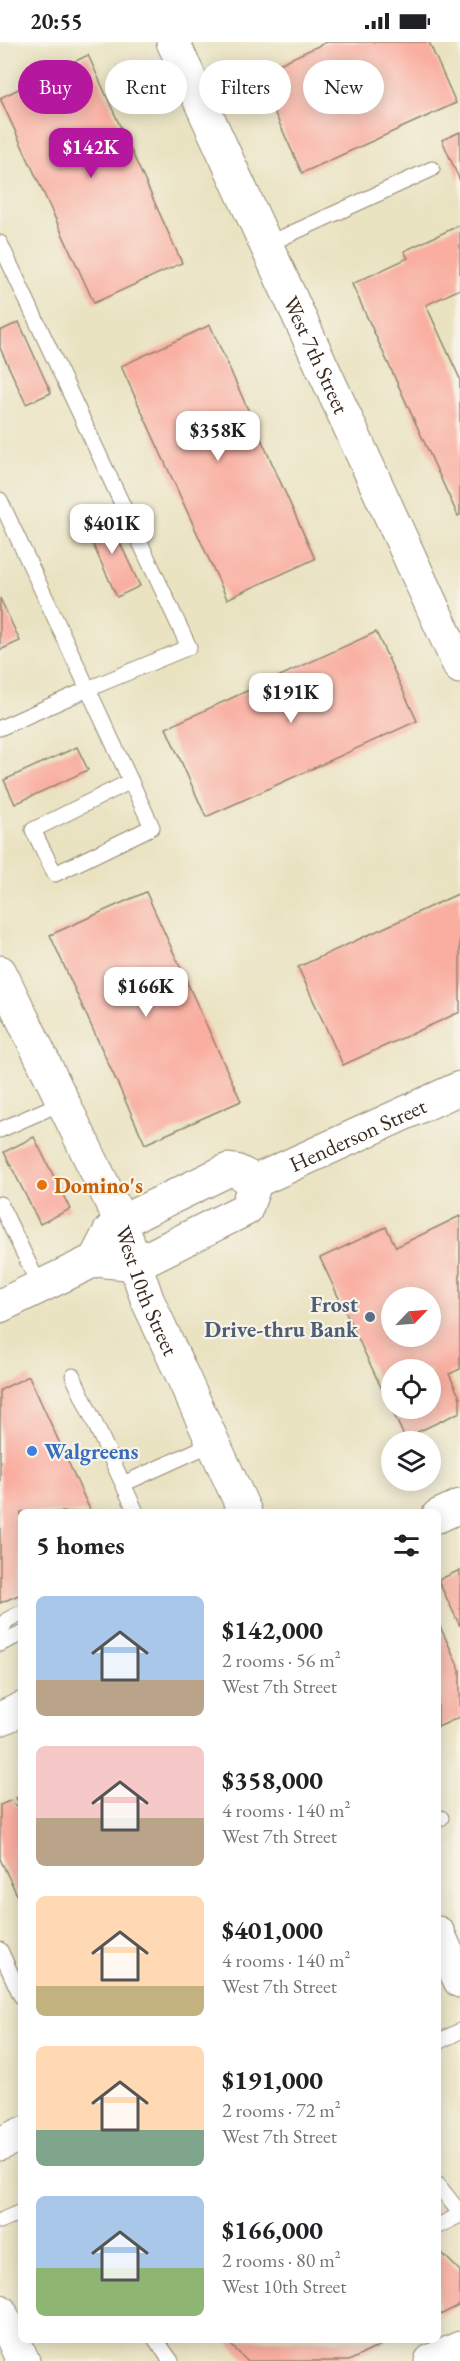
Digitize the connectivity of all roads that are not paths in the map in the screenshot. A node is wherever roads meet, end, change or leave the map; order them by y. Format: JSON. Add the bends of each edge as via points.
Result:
{"nodes":[{"id":1,"x":173,"y":42,"type":"edge"},
{"id":2,"x":432,"y":169,"type":"dead end"},
{"id":3,"x":0,"y":243,"type":"edge"},
{"id":4,"x":266,"y":245,"type":"junction"},
{"id":5,"x":0,"y":500,"type":"edge"},
{"id":6,"x":460,"y":667,"type":"edge"},
{"id":7,"x":88,"y":689,"type":"junction"},
{"id":8,"x":0,"y":728,"type":"edge"},
{"id":9,"x":130,"y":781,"type":"junction"},
{"id":10,"x":0,"y":972,"type":"edge"},
{"id":11,"x":460,"y":1088,"type":"edge"},
{"id":12,"x":63,"y":1102,"type":"junction"},
{"id":13,"x":0,"y":1130,"type":"edge"},
{"id":14,"x":256,"y":1181,"type":"junction"},
{"id":15,"x":0,"y":1204,"type":"edge"},
{"id":16,"x":121,"y":1222,"type":"junction"},
{"id":17,"x":95,"y":1260,"type":"junction"},
{"id":18,"x":136,"y":1264,"type":"junction"},
{"id":19,"x":40,"y":1287,"type":"junction"},
{"id":20,"x":0,"y":1306,"type":"edge"},
{"id":21,"x":73,"y":1376,"type":"dead end"},
{"id":22,"x":213,"y":1443,"type":"junction"},
{"id":23,"x":123,"y":1484,"type":"junction"},
{"id":24,"x":460,"y":1506,"type":"edge"},
{"id":25,"x":135,"y":1509,"type":"edge"},
{"id":26,"x":244,"y":1509,"type":"edge"},
{"id":27,"x":441,"y":1515,"type":"edge"},
{"id":28,"x":18,"y":1614,"type":"edge"},
{"id":29,"x":0,"y":1632,"type":"edge"},
{"id":30,"x":18,"y":1635,"type":"edge"},
{"id":31,"x":0,"y":1644,"type":"edge"},
{"id":32,"x":18,"y":1710,"type":"edge"},
{"id":33,"x":0,"y":1719,"type":"edge"},
{"id":34,"x":444,"y":1935,"type":"edge"},
{"id":35,"x":0,"y":1950,"type":"edge"},
{"id":36,"x":460,"y":1981,"type":"edge"},
{"id":37,"x":18,"y":1989,"type":"edge"},
{"id":38,"x":460,"y":2031,"type":"edge"},
{"id":39,"x":441,"y":2040,"type":"edge"},
{"id":40,"x":441,"y":2189,"type":"edge"},
{"id":41,"x":18,"y":2213,"type":"edge"},
{"id":42,"x":460,"y":2214,"type":"edge"},
{"id":43,"x":0,"y":2221,"type":"edge"},
{"id":44,"x":441,"y":2224,"type":"edge"},
{"id":45,"x":0,"y":2311,"type":"edge"},
{"id":46,"x":158,"y":2343,"type":"edge"},
{"id":47,"x":460,"y":2348,"type":"edge"},
{"id":48,"x":23,"y":2361,"type":"edge"},
{"id":49,"x":171,"y":2361,"type":"edge"},
{"id":50,"x":431,"y":2361,"type":"edge"}],
"edges":[{"from":1,"to":4,"type":"main road","name":"West 7th Street"},
{"from":2,"to":4,"type":"lane"},
{"from":3,"to":7,"type":"lane","via":[[189,647]]},
{"from":4,"to":6,"type":"main road","name":"West 7th Street"},
{"from":5,"to":7,"type":"lane"},
{"from":7,"to":8,"type":"lane"},
{"from":7,"to":9,"type":"lane"},
{"from":9,"to":9,"type":"lane","via":[[152,827],[55,874],[33,830]]},
{"from":10,"to":12,"type":"main road","name":"West 10th Street"},
{"from":11,"to":14,"type":"main road","name":"Henderson Street"},
{"from":12,"to":13,"type":"lane"},
{"from":12,"to":16,"type":"main road","name":"West 10th Street"},
{"from":14,"to":16,"type":"main road","via":[[228,1170]]},
{"from":14,"to":18,"type":"main road","via":[[246,1209]]},
{"from":15,"to":19,"type":"lane"},
{"from":16,"to":17,"type":"main road","via":[[110,1231]]},
{"from":16,"to":18,"type":"main road","name":"West 10th Street"},
{"from":17,"to":18,"type":"main road"},
{"from":17,"to":19,"type":"main road"},
{"from":18,"to":22,"type":"main road","name":"West 10th Street","via":[[147,1299]]},
{"from":19,"to":20,"type":"main road"},
{"from":21,"to":23,"type":"lane"},
{"from":22,"to":23,"type":"lane"},
{"from":22,"to":26,"type":"main road","name":"West 10th Street"},
{"from":23,"to":25,"type":"lane"},
{"from":24,"to":27,"type":"main road"},
{"from":28,"to":29,"type":"lane","via":[[7,1620]]},
{"from":30,"to":31,"type":"lane"},
{"from":32,"to":33,"type":"main road"},
{"from":34,"to":36,"type":"main road"},
{"from":35,"to":37,"type":"lane"},
{"from":38,"to":39,"type":"lane"},
{"from":40,"to":42,"type":"lane"},
{"from":41,"to":43,"type":"lane"},
{"from":42,"to":44,"type":"lane"},
{"from":45,"to":48,"type":"main road"},
{"from":46,"to":49,"type":"lane"},
{"from":47,"to":50,"type":"main road"}]}
